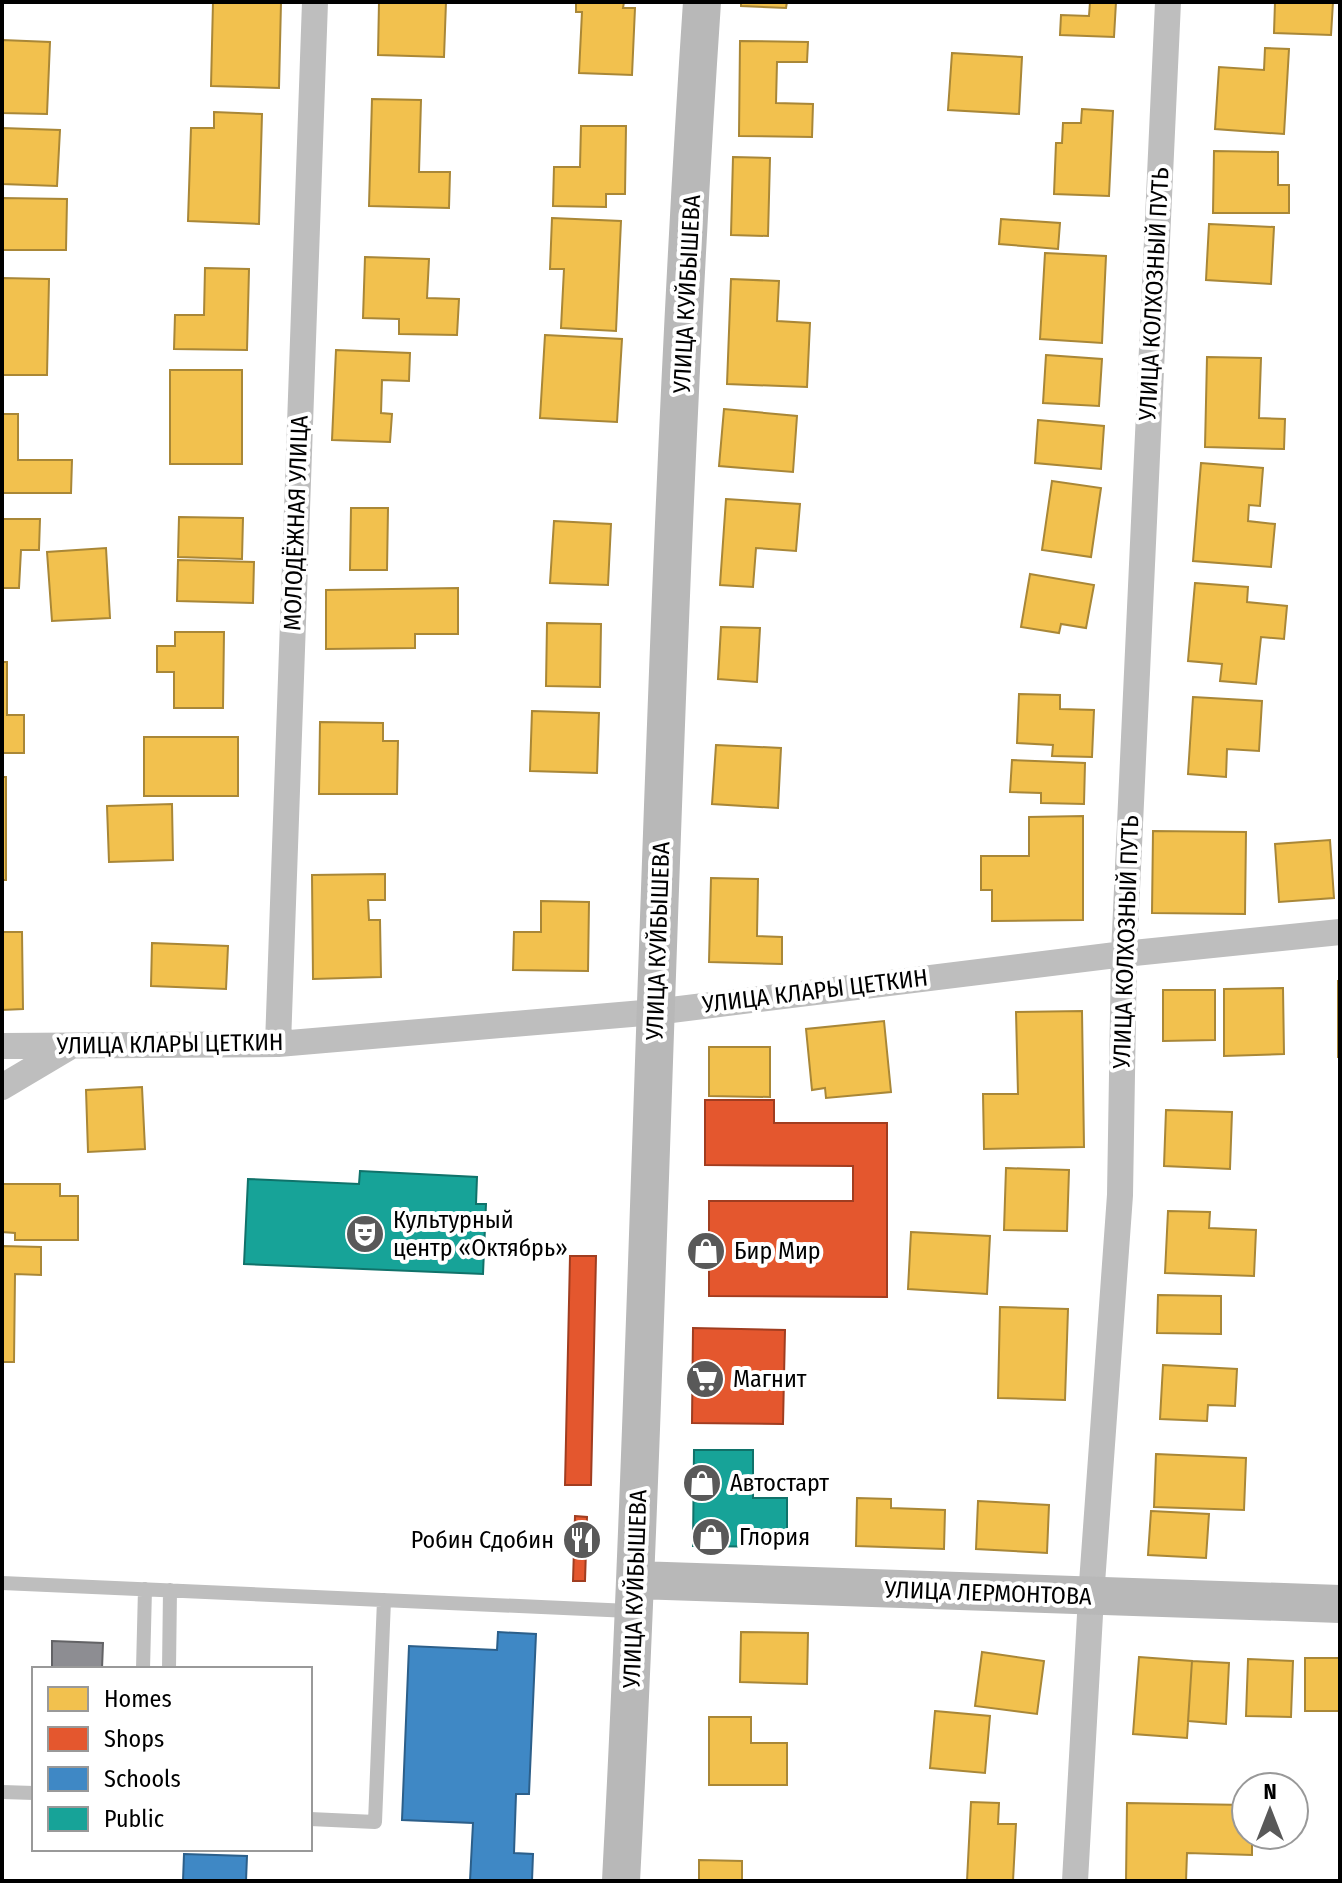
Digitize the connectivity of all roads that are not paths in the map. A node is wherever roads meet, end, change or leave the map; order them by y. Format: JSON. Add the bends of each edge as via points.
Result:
{"nodes":[{"id":1,"x":315,"y":2,"type":"edge"},
{"id":2,"x":702,"y":2,"type":"edge"},
{"id":3,"x":1168,"y":2,"type":"edge"},
{"id":4,"x":1340,"y":932,"type":"edge"},
{"id":5,"x":1124,"y":954,"type":"junction"},
{"id":6,"x":655,"y":1012,"type":"junction"},
{"id":7,"x":278,"y":1044,"type":"junction"},
{"id":8,"x":2,"y":1046,"type":"edge"},
{"id":9,"x":72,"y":1046,"type":"junction"},
{"id":10,"x":2,"y":1087,"type":"edge"},
{"id":11,"x":2,"y":1583,"type":"edge"},
{"id":12,"x":145,"y":1589,"type":"junction"},
{"id":13,"x":170,"y":1590,"type":"junction"},
{"id":14,"x":635,"y":1596,"type":"junction"},
{"id":15,"x":1091,"y":1597,"type":"junction"},
{"id":16,"x":384,"y":1600,"type":"junction"},
{"id":17,"x":1340,"y":1604,"type":"edge"},
{"id":18,"x":143,"y":1667,"type":"edge"},
{"id":19,"x":169,"y":1667,"type":"edge"},
{"id":20,"x":2,"y":1792,"type":"edge"},
{"id":21,"x":32,"y":1793,"type":"edge"},
{"id":22,"x":312,"y":1819,"type":"edge"},
{"id":23,"x":621,"y":1881,"type":"edge"},
{"id":24,"x":1075,"y":1881,"type":"edge"}],
"edges":[{"from":1,"to":7,"type":"street","name":"МОЛОДЁЖНАЯ УЛИЦА"},
{"from":2,"to":6,"type":"main road","name":"УЛИЦА КУЙБЫШЕВА"},
{"from":3,"to":5,"type":"street","name":"УЛИЦА КОЛХОЗНЫЙ ПУТЬ"},
{"from":4,"to":5,"type":"street","name":"УЛИЦА КЛАРЫ ЦЕТКИН"},
{"from":5,"to":6,"type":"street","name":"УЛИЦА КЛАРЫ ЦЕТКИН"},
{"from":5,"to":15,"type":"street","name":"УЛИЦА КОЛХОЗНЫЙ ПУТЬ","via":[[1120,1195]]},
{"from":6,"to":7,"type":"street","name":"УЛИЦА КЛАРЫ ЦЕТКИН"},
{"from":6,"to":14,"type":"main road","name":"УЛИЦА КУЙБЫШЕВА"},
{"from":7,"to":9,"type":"street","name":"УЛИЦА КЛАРЫ ЦЕТКИН"},
{"from":8,"to":9,"type":"street","name":"УЛИЦА КЛАРЫ ЦЕТКИН"},
{"from":9,"to":10,"type":"street"},
{"from":11,"to":12,"type":"lane"},
{"from":12,"to":13,"type":"lane"},
{"from":12,"to":18,"type":"lane"},
{"from":13,"to":16,"type":"lane"},
{"from":13,"to":19,"type":"lane"},
{"from":14,"to":15,"type":"main road","name":"УЛИЦА ЛЕРМОНТОВА"},
{"from":14,"to":16,"type":"lane"},
{"from":14,"to":23,"type":"main road","name":"УЛИЦА КУЙБЫШЕВА"},
{"from":15,"to":17,"type":"main road","name":"УЛИЦА ЛЕРМОНТОВА"},
{"from":15,"to":24,"type":"street","name":"УЛИЦА КОЛХОЗНЫЙ ПУТЬ"},
{"from":16,"to":22,"type":"lane","via":[[375,1822]]},
{"from":20,"to":21,"type":"lane"}]}
